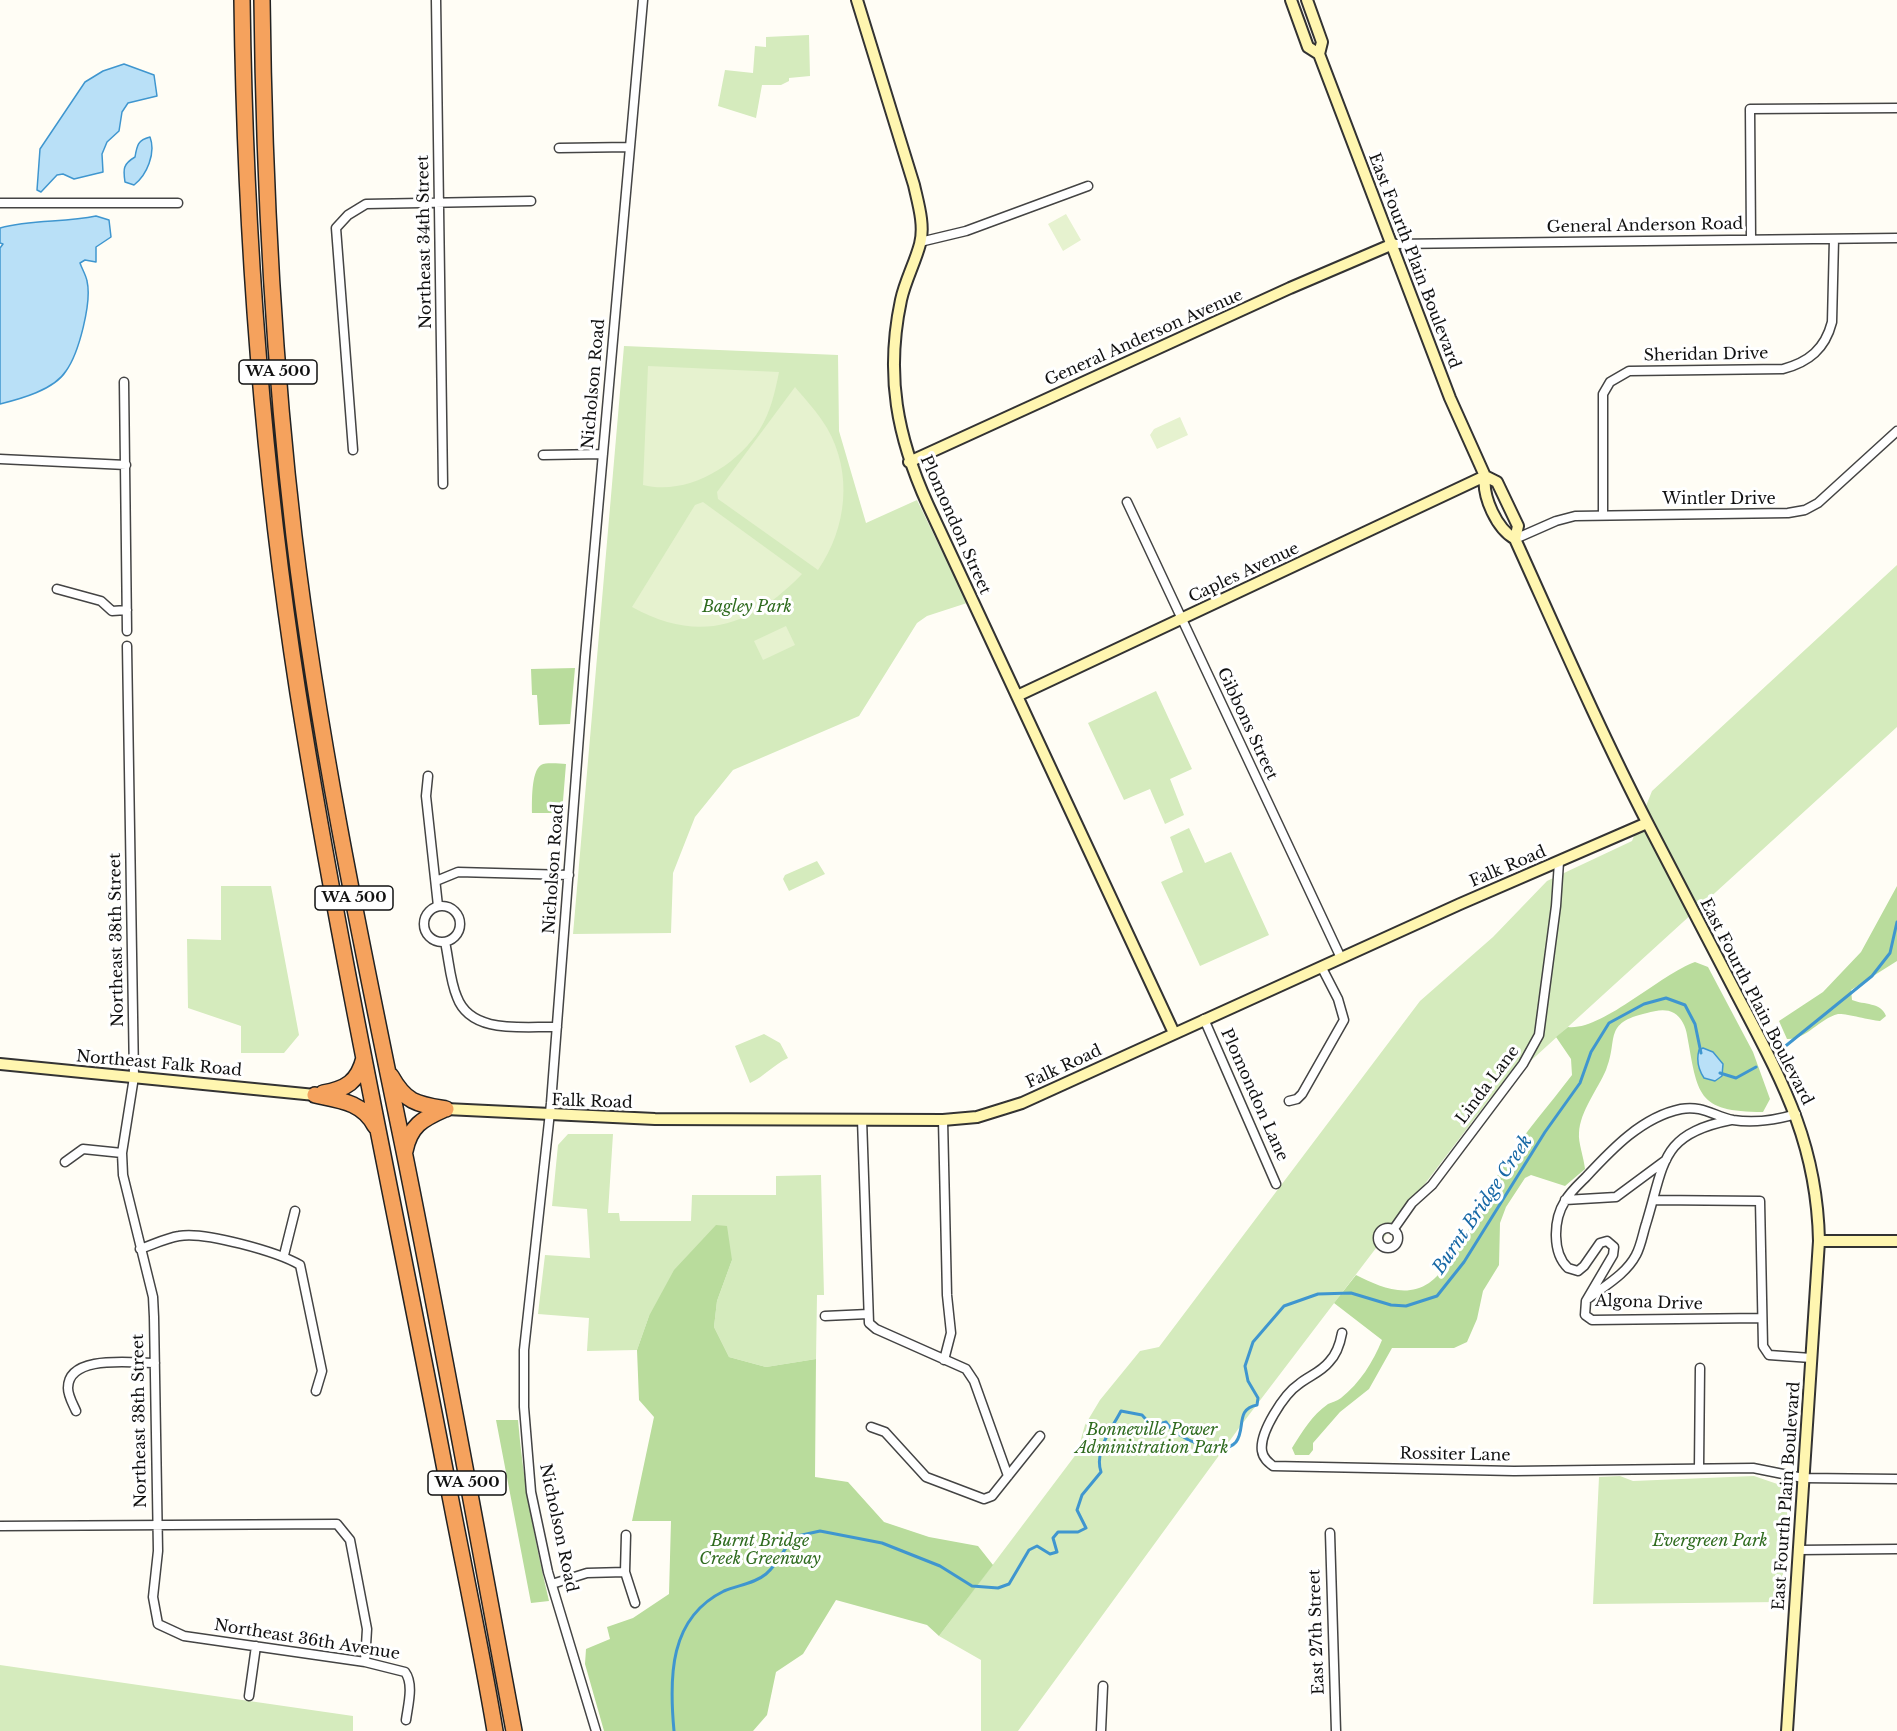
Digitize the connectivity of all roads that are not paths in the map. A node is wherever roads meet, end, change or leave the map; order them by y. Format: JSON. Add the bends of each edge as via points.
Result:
{"nodes":[{"id":1,"x":242,"y":0,"type":"edge"},
{"id":2,"x":436,"y":0,"type":"edge"},
{"id":3,"x":643,"y":0,"type":"edge"},
{"id":4,"x":857,"y":0,"type":"edge"},
{"id":5,"x":1292,"y":0,"type":"edge"},
{"id":6,"x":1307,"y":0,"type":"edge"},
{"id":7,"x":262,"y":4,"type":"edge"},
{"id":8,"x":1319,"y":54,"type":"junction"},
{"id":9,"x":1897,"y":108,"type":"edge"},
{"id":10,"x":630,"y":147,"type":"junction"},
{"id":11,"x":559,"y":148,"type":"dead end"},
{"id":12,"x":1088,"y":186,"type":"dead end"},
{"id":13,"x":440,"y":201,"type":"junction"},
{"id":14,"x":531,"y":201,"type":"dead end"},
{"id":15,"x":0,"y":203,"type":"edge"},
{"id":16,"x":178,"y":203,"type":"dead end"},
{"id":17,"x":1897,"y":238,"type":"edge"},
{"id":18,"x":1750,"y":239,"type":"junction"},
{"id":19,"x":1834,"y":239,"type":"junction"},
{"id":20,"x":920,"y":242,"type":"junction"},
{"id":21,"x":1393,"y":244,"type":"junction"},
{"id":22,"x":124,"y":382,"type":"dead end"},
{"id":23,"x":1897,"y":431,"type":"edge"},
{"id":24,"x":353,"y":450,"type":"dead end"},
{"id":25,"x":603,"y":454,"type":"junction"},
{"id":26,"x":543,"y":455,"type":"dead end"},
{"id":27,"x":0,"y":459,"type":"edge"},
{"id":28,"x":909,"y":462,"type":"junction"},
{"id":29,"x":126,"y":465,"type":"junction"},
{"id":30,"x":1485,"y":476,"type":"junction"},
{"id":31,"x":443,"y":484,"type":"dead end"},
{"id":32,"x":1127,"y":502,"type":"dead end"},
{"id":33,"x":1603,"y":514,"type":"junction"},
{"id":34,"x":1515,"y":539,"type":"junction"},
{"id":35,"x":57,"y":589,"type":"dead end"},
{"id":36,"x":127,"y":610,"type":"junction"},
{"id":37,"x":1181,"y":619,"type":"junction"},
{"id":38,"x":127,"y":631,"type":"dead end"},
{"id":39,"x":127,"y":646,"type":"dead end"},
{"id":40,"x":1017,"y":696,"type":"junction"},
{"id":41,"x":428,"y":776,"type":"dead end"},
{"id":42,"x":1647,"y":823,"type":"junction"},
{"id":43,"x":1559,"y":862,"type":"junction"},
{"id":44,"x":569,"y":875,"type":"junction"},
{"id":45,"x":436,"y":881,"type":"junction"},
{"id":46,"x":438,"y":906,"type":"junction"},
{"id":47,"x":445,"y":942,"type":"junction"},
{"id":48,"x":1341,"y":958,"type":"junction"},
{"id":49,"x":1322,"y":968,"type":"junction"},
{"id":50,"x":1204,"y":1019,"type":"junction"},
{"id":51,"x":557,"y":1027,"type":"junction"},
{"id":52,"x":1174,"y":1033,"type":"junction"},
{"id":53,"x":364,"y":1055,"type":"junction"},
{"id":54,"x":0,"y":1064,"type":"edge"},
{"id":55,"x":386,"y":1066,"type":"junction"},
{"id":56,"x":134,"y":1077,"type":"junction"},
{"id":57,"x":315,"y":1095,"type":"junction"},
{"id":58,"x":1288,"y":1101,"type":"dead end"},
{"id":59,"x":446,"y":1109,"type":"junction"},
{"id":60,"x":1796,"y":1114,"type":"junction"},
{"id":61,"x":550,"y":1115,"type":"junction"},
{"id":62,"x":862,"y":1119,"type":"junction"},
{"id":63,"x":943,"y":1120,"type":"junction"},
{"id":64,"x":1732,"y":1120,"type":"junction"},
{"id":65,"x":379,"y":1133,"type":"junction"},
{"id":66,"x":122,"y":1152,"type":"junction"},
{"id":67,"x":404,"y":1154,"type":"junction"},
{"id":68,"x":1666,"y":1160,"type":"junction"},
{"id":69,"x":65,"y":1162,"type":"dead end"},
{"id":70,"x":1276,"y":1184,"type":"dead end"},
{"id":71,"x":1565,"y":1200,"type":"junction"},
{"id":72,"x":1654,"y":1200,"type":"junction"},
{"id":73,"x":295,"y":1210,"type":"dead end"},
{"id":74,"x":1393,"y":1230,"type":"dead end"},
{"id":75,"x":1819,"y":1240,"type":"junction"},
{"id":76,"x":1897,"y":1241,"type":"edge"},
{"id":77,"x":140,"y":1249,"type":"junction"},
{"id":78,"x":284,"y":1255,"type":"junction"},
{"id":79,"x":1586,"y":1300,"type":"junction"},
{"id":80,"x":868,"y":1314,"type":"junction"},
{"id":81,"x":825,"y":1316,"type":"dead end"},
{"id":82,"x":1761,"y":1318,"type":"junction"},
{"id":83,"x":1342,"y":1333,"type":"dead end"},
{"id":84,"x":1811,"y":1358,"type":"junction"},
{"id":85,"x":944,"y":1360,"type":"junction"},
{"id":86,"x":155,"y":1363,"type":"junction"},
{"id":87,"x":1700,"y":1368,"type":"dead end"},
{"id":88,"x":316,"y":1391,"type":"dead end"},
{"id":89,"x":76,"y":1411,"type":"dead end"},
{"id":90,"x":871,"y":1427,"type":"dead end"},
{"id":91,"x":1040,"y":1436,"type":"dead end"},
{"id":92,"x":1699,"y":1468,"type":"junction"},
{"id":93,"x":1008,"y":1476,"type":"junction"},
{"id":94,"x":1803,"y":1478,"type":"junction"},
{"id":95,"x":1897,"y":1479,"type":"edge"},
{"id":96,"x":156,"y":1523,"type":"junction"},
{"id":97,"x":0,"y":1526,"type":"edge"},
{"id":98,"x":1330,"y":1533,"type":"dead end"},
{"id":99,"x":626,"y":1535,"type":"dead end"},
{"id":100,"x":1897,"y":1549,"type":"edge"},
{"id":101,"x":1799,"y":1550,"type":"junction"},
{"id":102,"x":625,"y":1572,"type":"junction"},
{"id":103,"x":552,"y":1584,"type":"junction"},
{"id":104,"x":635,"y":1603,"type":"dead end"},
{"id":105,"x":158,"y":1624,"type":"joint"},
{"id":106,"x":256,"y":1646,"type":"junction"},
{"id":107,"x":365,"y":1662,"type":"junction"},
{"id":108,"x":1103,"y":1686,"type":"dead end"},
{"id":109,"x":249,"y":1696,"type":"dead end"},
{"id":110,"x":406,"y":1720,"type":"dead end"},
{"id":111,"x":495,"y":1731,"type":"edge"},
{"id":112,"x":513,"y":1731,"type":"edge"},
{"id":113,"x":596,"y":1731,"type":"edge"},
{"id":114,"x":1101,"y":1731,"type":"edge"},
{"id":115,"x":1336,"y":1731,"type":"edge"},
{"id":116,"x":1787,"y":1731,"type":"edge"}],
"edges":[{"from":1,"to":53,"type":"highway","number":"WA 500","via":[[250,259],[271,498],[298,693]]},
{"from":2,"to":13,"type":"street","name":"Northeast 34th Street"},
{"from":3,"to":10,"type":"street","name":"Nicholson Road"},
{"from":4,"to":20,"type":"street","name":"Plomondon Street","via":[[914,185],[921,214]]},
{"from":5,"to":8,"type":"street","name":"East Fourth Plain Boulevard","via":[[1308,47]]},
{"from":6,"to":8,"type":"street","name":"East Fourth Plain Boulevard","via":[[1322,42]]},
{"from":7,"to":55,"type":"highway","number":"WA 500","via":[[266,210],[295,538],[329,766]]},
{"from":8,"to":21,"type":"street","name":"East Fourth Plain Boulevard"},
{"from":9,"to":18,"type":"street","via":[[1750,109]]},
{"from":10,"to":11,"type":"street"},
{"from":10,"to":25,"type":"street","name":"Nicholson Road"},
{"from":12,"to":20,"type":"street","via":[[966,231]]},
{"from":13,"to":14,"type":"street"},
{"from":13,"to":24,"type":"street","via":[[366,204],[336,228]]},
{"from":13,"to":31,"type":"street","name":"Northeast 34th Street"},
{"from":15,"to":16,"type":"street"},
{"from":17,"to":19,"type":"street","name":"General Anderson Road"},
{"from":18,"to":19,"type":"street","name":"General Anderson Road"},
{"from":18,"to":21,"type":"street","name":"General Anderson Road"},
{"from":19,"to":33,"type":"street","name":"Sheridan Drive","via":[[1829,335],[1824,345],[1800,365],[1783,369],[1629,371],[1610,382],[1603,394]]},
{"from":20,"to":28,"type":"street","name":"Plomondon Street","via":[[901,300],[894,362],[899,426]]},
{"from":21,"to":28,"type":"street","name":"General Anderson Avenue"},
{"from":21,"to":30,"type":"street","name":"East Fourth Plain Boulevard","via":[[1450,398]]},
{"from":22,"to":29,"type":"street"},
{"from":23,"to":33,"type":"street","name":"Wintler Drive","via":[[1818,503],[1805,510]]},
{"from":25,"to":26,"type":"street"},
{"from":25,"to":44,"type":"street","name":"Nicholson Road"},
{"from":27,"to":29,"type":"street"},
{"from":28,"to":40,"type":"street","name":"Plomondon Street"},
{"from":29,"to":36,"type":"street"},
{"from":30,"to":34,"type":"street","name":"East Fourth Plain Boulevard","via":[[1483,489],[1504,533]]},
{"from":30,"to":34,"type":"street","name":"East Fourth Plain Boulevard","via":[[1497,482],[1518,526]]},
{"from":30,"to":37,"type":"street","name":"Caples Avenue"},
{"from":32,"to":37,"type":"street","name":"Gibbons Street"},
{"from":33,"to":34,"type":"street","name":"Wintler Drive","via":[[1556,521]]},
{"from":34,"to":42,"type":"street","name":"East Fourth Plain Boulevard"},
{"from":35,"to":36,"type":"street","via":[[101,601],[112,611]]},
{"from":36,"to":38,"type":"street"},
{"from":37,"to":40,"type":"street","name":"Caples Avenue"},
{"from":37,"to":48,"type":"street","name":"Gibbons Street"},
{"from":39,"to":56,"type":"street","name":"Northeast 38th Street"},
{"from":40,"to":52,"type":"street","name":"Plomondon Street"},
{"from":41,"to":45,"type":"street","via":[[426,796]]},
{"from":42,"to":43,"type":"street","name":"Falk Road"},
{"from":42,"to":60,"type":"street","name":"East Fourth Plain Boulevard"},
{"from":43,"to":48,"type":"street","name":"Falk Road"},
{"from":43,"to":74,"type":"street","name":"Linda Lane","via":[[1543,1020],[1532,1051],[1432,1185],[1412,1203]]},
{"from":44,"to":45,"type":"street","via":[[458,872]]},
{"from":44,"to":51,"type":"street","name":"Nicholson Road"},
{"from":45,"to":46,"type":"street"},
{"from":46,"to":47,"type":"street","via":[[428,912],[423,926],[431,940]]},
{"from":46,"to":47,"type":"street","via":[[454,910],[460,923],[456,936]]},
{"from":47,"to":51,"type":"street","via":[[457,998],[470,1017],[486,1024]]},
{"from":48,"to":49,"type":"street","name":"Falk Road"},
{"from":49,"to":50,"type":"street","name":"Falk Road"},
{"from":49,"to":58,"type":"street","via":[[1338,999],[1343,1024],[1302,1094]]},
{"from":50,"to":52,"type":"street","name":"Falk Road"},
{"from":50,"to":70,"type":"street","name":"Plomondon Lane"},
{"from":51,"to":61,"type":"street","name":"Nicholson Road"},
{"from":52,"to":63,"type":"street","name":"Falk Road","via":[[1011,1108]]},
{"from":53,"to":57,"type":"highway","via":[[357,1078],[349,1086]]},
{"from":53,"to":65,"type":"highway","number":"WA 500"},
{"from":54,"to":56,"type":"street","name":"Northeast Falk Road"},
{"from":55,"to":59,"type":"highway","via":[[407,1099],[418,1105]]},
{"from":55,"to":67,"type":"highway","number":"WA 500"},
{"from":56,"to":57,"type":"street","name":"Northeast Falk Road"},
{"from":56,"to":66,"type":"street","name":"Northeast 38th Street"},
{"from":57,"to":65,"type":"highway","via":[[359,1106],[370,1115]]},
{"from":59,"to":61,"type":"street","name":"Falk Road"},
{"from":59,"to":67,"type":"highway","via":[[417,1122]]},
{"from":60,"to":64,"type":"street","name":"Algona Drive","via":[[1782,1119]]},
{"from":60,"to":75,"type":"street","name":"East Fourth Plain Boulevard","via":[[1814,1182]]},
{"from":61,"to":62,"type":"street","name":"Falk Road"},
{"from":61,"to":103,"type":"street","name":"Nicholson Road","via":[[524,1350],[524,1407],[531,1492]]},
{"from":62,"to":63,"type":"street","name":"Falk Road"},
{"from":62,"to":80,"type":"street"},
{"from":63,"to":85,"type":"street","via":[[951,1333]]},
{"from":64,"to":68,"type":"street","via":[[1693,1129],[1681,1137]]},
{"from":64,"to":71,"type":"street","name":"Algona Drive","via":[[1691,1107],[1664,1114],[1625,1138]]},
{"from":65,"to":111,"type":"highway","number":"WA 500"},
{"from":66,"to":69,"type":"street","via":[[83,1149]]},
{"from":66,"to":77,"type":"street","name":"Northeast 38th Street","via":[[127,1202]]},
{"from":67,"to":112,"type":"highway","number":"WA 500"},
{"from":68,"to":71,"type":"street","via":[[1616,1197]]},
{"from":68,"to":72,"type":"street"},
{"from":71,"to":79,"type":"street","name":"Algona Drive","via":[[1558,1215],[1557,1252],[1568,1269],[1578,1271],[1600,1243],[1607,1241],[1614,1247]]},
{"from":72,"to":79,"type":"street","via":[[1637,1254],[1621,1275]]},
{"from":72,"to":82,"type":"street","via":[[1760,1201]]},
{"from":73,"to":78,"type":"street"},
{"from":75,"to":76,"type":"street"},
{"from":75,"to":84,"type":"street","name":"East Fourth Plain Boulevard"},
{"from":77,"to":78,"type":"street","via":[[180,1235],[199,1235]]},
{"from":77,"to":86,"type":"street","name":"Northeast 38th Street","via":[[153,1298]]},
{"from":78,"to":88,"type":"street","via":[[300,1265],[322,1371]]},
{"from":79,"to":82,"type":"street","name":"Algona Drive","via":[[1585,1315],[1592,1320]]},
{"from":80,"to":81,"type":"street"},
{"from":80,"to":85,"type":"street","via":[[869,1323],[876,1329]]},
{"from":82,"to":84,"type":"street","via":[[1765,1352]]},
{"from":83,"to":92,"type":"street","name":"Rossiter Lane","via":[[1330,1362],[1298,1384],[1282,1401],[1268,1427],[1262,1450],[1273,1466],[1514,1471]]},
{"from":84,"to":94,"type":"street","name":"East Fourth Plain Boulevard"},
{"from":85,"to":93,"type":"street","via":[[966,1369],[974,1381]]},
{"from":86,"to":89,"type":"street","via":[[85,1365],[69,1381],[68,1391]]},
{"from":86,"to":96,"type":"street","name":"Northeast 38th Street"},
{"from":87,"to":92,"type":"street"},
{"from":90,"to":93,"type":"street","via":[[885,1432],[926,1477],[980,1499],[993,1496]]},
{"from":91,"to":93,"type":"street"},
{"from":92,"to":94,"type":"street","name":"Rossiter Lane","via":[[1764,1469]]},
{"from":94,"to":95,"type":"street","name":"Rossiter Lane"},
{"from":94,"to":101,"type":"street","name":"East Fourth Plain Boulevard"},
{"from":96,"to":97,"type":"street"},
{"from":96,"to":105,"type":"street","name":"Northeast 38th Street","via":[[158,1551],[153,1597]]},
{"from":96,"to":107,"type":"street","via":[[337,1524],[350,1540],[367,1629]]},
{"from":98,"to":115,"type":"street","name":"East 27th Street"},
{"from":99,"to":102,"type":"street"},
{"from":100,"to":101,"type":"street"},
{"from":101,"to":116,"type":"street","name":"East Fourth Plain Boulevard"},
{"from":102,"to":103,"type":"street","via":[[587,1572]]},
{"from":102,"to":104,"type":"street"},
{"from":103,"to":113,"type":"street","name":"Nicholson Road"},
{"from":105,"to":106,"type":"street","name":"Northeast 36th Avenue","via":[[184,1636]]},
{"from":106,"to":107,"type":"street","name":"Northeast 36th Avenue"},
{"from":106,"to":109,"type":"street"},
{"from":107,"to":110,"type":"street","name":"Northeast 36th Avenue","via":[[405,1672],[410,1687]]},
{"from":108,"to":114,"type":"street"}]}
